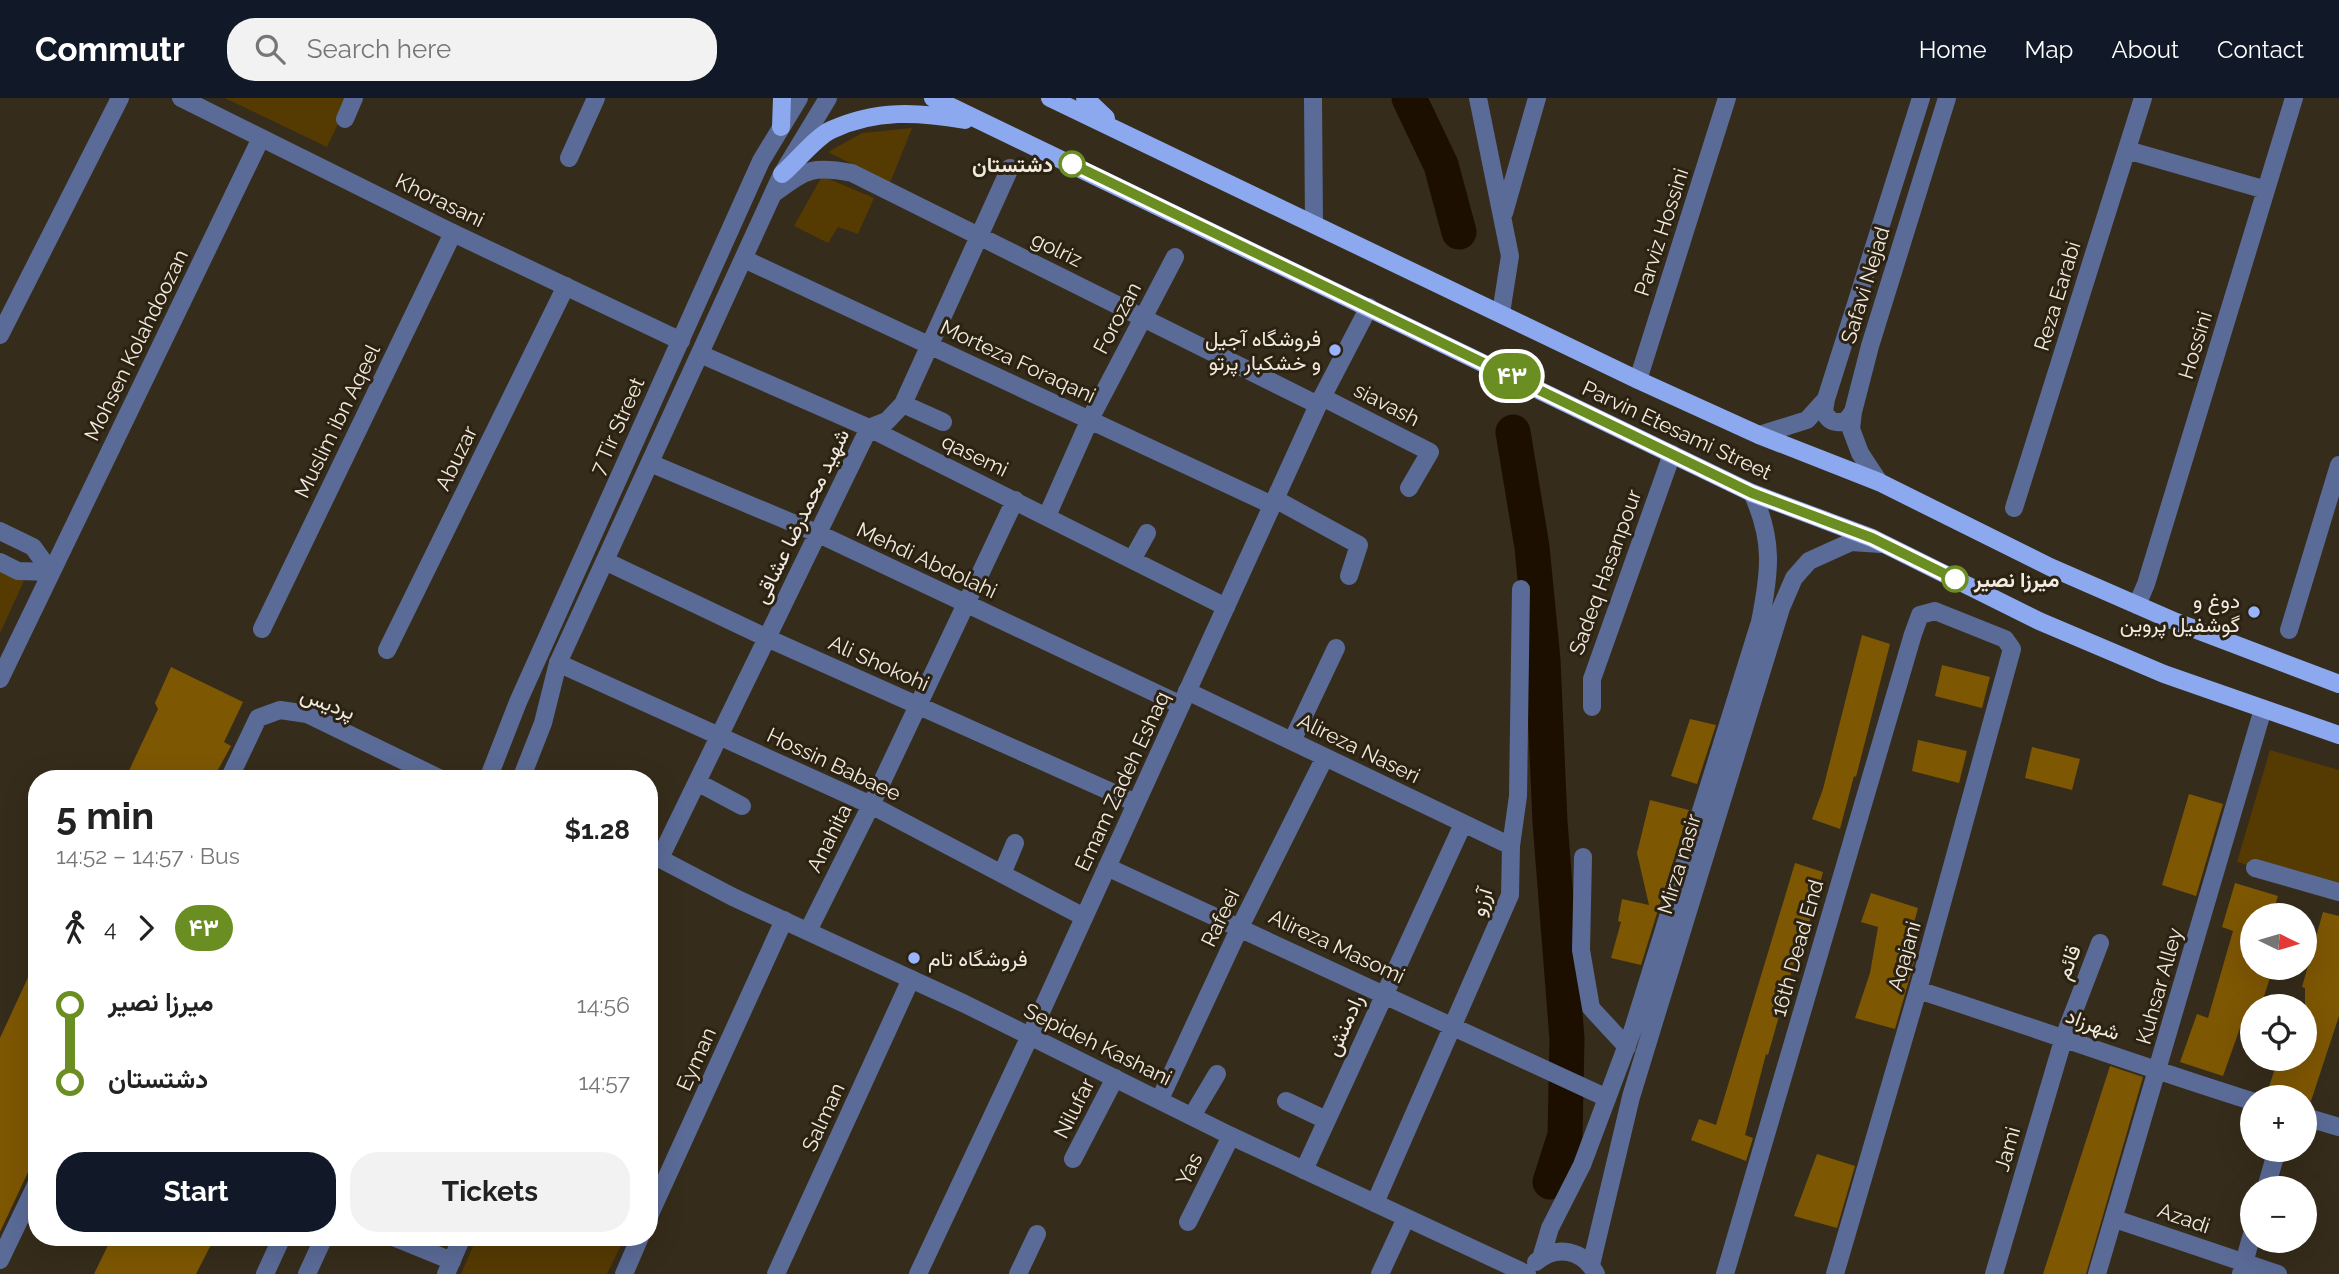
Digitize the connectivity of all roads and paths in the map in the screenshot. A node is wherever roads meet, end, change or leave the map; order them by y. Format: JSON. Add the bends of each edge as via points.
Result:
{"nodes":[{"id":1,"x":120,"y":98,"type":"edge"},
{"id":2,"x":181,"y":98,"type":"edge"},
{"id":3,"x":354,"y":98,"type":"edge"},
{"id":4,"x":596,"y":98,"type":"edge"},
{"id":5,"x":782,"y":98,"type":"edge"},
{"id":6,"x":799,"y":98,"type":"edge"},
{"id":7,"x":828,"y":98,"type":"edge"},
{"id":8,"x":933,"y":98,"type":"edge"},
{"id":9,"x":1050,"y":98,"type":"edge"},
{"id":10,"x":1085,"y":98,"type":"edge"},
{"id":11,"x":1313,"y":98,"type":"edge"},
{"id":12,"x":1478,"y":98,"type":"edge"},
{"id":13,"x":1537,"y":98,"type":"edge"},
{"id":14,"x":1727,"y":98,"type":"edge"},
{"id":15,"x":1920,"y":98,"type":"edge"},
{"id":16,"x":1947,"y":98,"type":"edge"},
{"id":17,"x":2143,"y":98,"type":"edge"},
{"id":18,"x":2294,"y":98,"type":"edge"},
{"id":19,"x":345,"y":119,"type":"dead end"},
{"id":20,"x":987,"y":123,"type":"junction"},
{"id":21,"x":781,"y":127,"type":"junction"},
{"id":22,"x":1119,"y":130,"type":"junction"},
{"id":23,"x":261,"y":138,"type":"junction"},
{"id":24,"x":2127,"y":150,"type":"junction"},
{"id":25,"x":569,"y":158,"type":"dead end"},
{"id":26,"x":1010,"y":167,"type":"dead end"},
{"id":27,"x":782,"y":174,"type":"junction"},
{"id":28,"x":753,"y":178,"type":"junction"},
{"id":29,"x":2266,"y":190,"type":"junction"},
{"id":30,"x":774,"y":193,"type":"junction"},
{"id":31,"x":1503,"y":216,"type":"junction"},
{"id":32,"x":1314,"y":224,"type":"junction"},
{"id":33,"x":453,"y":233,"type":"junction"},
{"id":34,"x":978,"y":236,"type":"junction"},
{"id":35,"x":1175,"y":257,"type":"dead end"},
{"id":36,"x":744,"y":259,"type":"junction"},
{"id":37,"x":566,"y":286,"type":"junction"},
{"id":38,"x":1369,"y":307,"type":"junction"},
{"id":39,"x":1501,"y":313,"type":"junction"},
{"id":40,"x":1143,"y":316,"type":"junction"},
{"id":41,"x":0,"y":335,"type":"edge"},
{"id":42,"x":681,"y":341,"type":"junction"},
{"id":43,"x":929,"y":344,"type":"junction"},
{"id":44,"x":700,"y":354,"type":"junction"},
{"id":45,"x":1638,"y":380,"type":"junction"},
{"id":46,"x":1826,"y":400,"type":"junction"},
{"id":47,"x":1320,"y":401,"type":"junction"},
{"id":48,"x":903,"y":404,"type":"junction"},
{"id":49,"x":1853,"y":412,"type":"junction"},
{"id":50,"x":1090,"y":419,"type":"junction"},
{"id":51,"x":943,"y":422,"type":"dead end"},
{"id":52,"x":869,"y":428,"type":"junction"},
{"id":53,"x":1759,"y":435,"type":"junction"},
{"id":54,"x":1672,"y":453,"type":"junction"},
{"id":55,"x":650,"y":463,"type":"junction"},
{"id":56,"x":2339,"y":465,"type":"edge"},
{"id":57,"x":1879,"y":482,"type":"junction"},
{"id":58,"x":1409,"y":488,"type":"dead end"},
{"id":59,"x":1752,"y":493,"type":"junction"},
{"id":60,"x":1015,"y":500,"type":"junction"},
{"id":61,"x":1274,"y":502,"type":"junction"},
{"id":62,"x":2014,"y":508,"type":"dead end"},
{"id":63,"x":1047,"y":516,"type":"junction"},
{"id":64,"x":0,"y":531,"type":"edge"},
{"id":65,"x":1147,"y":533,"type":"dead end"},
{"id":66,"x":819,"y":534,"type":"junction"},
{"id":67,"x":1885,"y":544,"type":"junction"},
{"id":68,"x":1132,"y":560,"type":"junction"},
{"id":69,"x":605,"y":561,"type":"junction"},
{"id":70,"x":0,"y":562,"type":"edge"},
{"id":71,"x":51,"y":572,"type":"junction"},
{"id":72,"x":1349,"y":576,"type":"dead end"},
{"id":73,"x":1521,"y":589,"type":"dead end"},
{"id":74,"x":965,"y":603,"type":"junction"},
{"id":75,"x":1773,"y":605,"type":"junction"},
{"id":76,"x":2137,"y":605,"type":"junction"},
{"id":77,"x":1226,"y":607,"type":"junction"},
{"id":78,"x":262,"y":629,"type":"dead end"},
{"id":79,"x":2289,"y":631,"type":"dead end"},
{"id":80,"x":1913,"y":634,"type":"joint"},
{"id":81,"x":767,"y":638,"type":"junction"},
{"id":82,"x":1336,"y":648,"type":"dead end"},
{"id":83,"x":387,"y":650,"type":"dead end"},
{"id":84,"x":558,"y":663,"type":"junction"},
{"id":85,"x":0,"y":679,"type":"edge"},
{"id":86,"x":2339,"y":684,"type":"edge"},
{"id":87,"x":1184,"y":698,"type":"junction"},
{"id":88,"x":917,"y":705,"type":"junction"},
{"id":89,"x":1592,"y":707,"type":"dead end"},
{"id":90,"x":2263,"y":709,"type":"junction"},
{"id":91,"x":719,"y":735,"type":"junction"},
{"id":92,"x":2339,"y":735,"type":"edge"},
{"id":93,"x":1292,"y":741,"type":"junction"},
{"id":94,"x":1325,"y":757,"type":"junction"},
{"id":95,"x":233,"y":770,"type":"edge"},
{"id":96,"x":422,"y":770,"type":"edge"},
{"id":97,"x":492,"y":770,"type":"edge"},
{"id":98,"x":525,"y":770,"type":"edge"},
{"id":99,"x":697,"y":782,"type":"junction"},
{"id":100,"x":1136,"y":803,"type":"junction"},
{"id":101,"x":871,"y":805,"type":"junction"},
{"id":102,"x":741,"y":806,"type":"dead end"},
{"id":103,"x":1463,"y":824,"type":"junction"},
{"id":104,"x":1015,"y":843,"type":"dead end"},
{"id":105,"x":1511,"y":846,"type":"junction"},
{"id":106,"x":658,"y":850,"type":"edge"},
{"id":107,"x":658,"y":857,"type":"edge"},
{"id":108,"x":1583,"y":857,"type":"dead end"},
{"id":109,"x":1107,"y":867,"type":"junction"},
{"id":110,"x":2255,"y":867,"type":"dead end"},
{"id":111,"x":1002,"y":874,"type":"junction"},
{"id":112,"x":2339,"y":892,"type":"edge"},
{"id":113,"x":1084,"y":917,"type":"junction"},
{"id":114,"x":783,"y":920,"type":"junction"},
{"id":115,"x":1240,"y":926,"type":"junction"},
{"id":116,"x":808,"y":931,"type":"junction"},
{"id":117,"x":2100,"y":943,"type":"dead end"},
{"id":118,"x":911,"y":979,"type":"junction"},
{"id":119,"x":1918,"y":990,"type":"junction"},
{"id":120,"x":1383,"y":992,"type":"junction"},
{"id":121,"x":1452,"y":1025,"type":"junction"},
{"id":122,"x":1030,"y":1036,"type":"junction"},
{"id":123,"x":2064,"y":1037,"type":"junction"},
{"id":124,"x":1627,"y":1046,"type":"junction"},
{"id":125,"x":2159,"y":1072,"type":"junction"},
{"id":126,"x":1217,"y":1074,"type":"dead end"},
{"id":127,"x":1115,"y":1077,"type":"junction"},
{"id":128,"x":1609,"y":1091,"type":"junction"},
{"id":129,"x":1633,"y":1091,"type":"junction"},
{"id":130,"x":2240,"y":1097,"type":"edge"},
{"id":131,"x":1160,"y":1100,"type":"junction"},
{"id":132,"x":1286,"y":1101,"type":"dead end"},
{"id":133,"x":1192,"y":1116,"type":"junction"},
{"id":134,"x":1326,"y":1120,"type":"junction"},
{"id":135,"x":2317,"y":1121,"type":"edge"},
{"id":136,"x":2339,"y":1127,"type":"edge"},
{"id":137,"x":1231,"y":1136,"type":"junction"},
{"id":138,"x":1073,"y":1160,"type":"dead end"},
{"id":139,"x":1304,"y":1170,"type":"junction"},
{"id":140,"x":658,"y":1196,"type":"edge"},
{"id":141,"x":28,"y":1202,"type":"edge"},
{"id":142,"x":1375,"y":1203,"type":"junction"},
{"id":143,"x":1406,"y":1218,"type":"junction"},
{"id":144,"x":2115,"y":1219,"type":"junction"},
{"id":145,"x":1188,"y":1222,"type":"dead end"},
{"id":146,"x":1037,"y":1234,"type":"dead end"},
{"id":147,"x":278,"y":1246,"type":"edge"},
{"id":148,"x":320,"y":1246,"type":"edge"},
{"id":149,"x":409,"y":1246,"type":"edge"},
{"id":150,"x":458,"y":1246,"type":"edge"},
{"id":151,"x":636,"y":1246,"type":"edge"},
{"id":152,"x":1541,"y":1258,"type":"junction"},
{"id":153,"x":0,"y":1260,"type":"edge"},
{"id":154,"x":449,"y":1268,"type":"edge"},
{"id":155,"x":2242,"y":1268,"type":"edge"},
{"id":156,"x":1594,"y":1269,"type":"edge"},
{"id":157,"x":265,"y":1274,"type":"edge"},
{"id":158,"x":307,"y":1274,"type":"edge"},
{"id":159,"x":624,"y":1274,"type":"edge"},
{"id":160,"x":776,"y":1274,"type":"edge"},
{"id":161,"x":918,"y":1274,"type":"edge"},
{"id":162,"x":1018,"y":1274,"type":"edge"},
{"id":163,"x":1380,"y":1274,"type":"edge"},
{"id":164,"x":1528,"y":1274,"type":"edge"},
{"id":165,"x":1725,"y":1274,"type":"edge"},
{"id":166,"x":1835,"y":1274,"type":"edge"},
{"id":167,"x":1994,"y":1274,"type":"edge"},
{"id":168,"x":2097,"y":1274,"type":"edge"},
{"id":169,"x":2278,"y":1274,"type":"edge"}],
"edges":[{"from":1,"to":41,"type":"street"},
{"from":2,"to":23,"type":"street","name":"Khorasani"},
{"from":3,"to":19,"type":"street"},
{"from":4,"to":25,"type":"street"},
{"from":5,"to":21,"type":"main road"},
{"from":6,"to":21,"type":"street","name":"7 Tir Street"},
{"from":7,"to":27,"type":"street"},
{"from":8,"to":20,"type":"main road","name":"Parvin Etesami Street"},
{"from":9,"to":22,"type":"main road","name":"Parvin Etesami Street"},
{"from":10,"to":22,"type":"main road"},
{"from":11,"to":32,"type":"street"},
{"from":12,"to":31,"type":"street"},
{"from":13,"to":31,"type":"street"},
{"from":14,"to":45,"type":"street","name":"Parviz Hossini"},
{"from":15,"to":46,"type":"street","name":"Safavi Nejad"},
{"from":16,"to":49,"type":"street","name":"Safavi Nejad"},
{"from":17,"to":24,"type":"street","name":"Reza Earabi"},
{"from":18,"to":29,"type":"street","name":"Hossini"},
{"from":20,"to":27,"type":"main road","via":[[917,112],[876,116],[829,131]]},
{"from":20,"to":38,"type":"main road","name":"Parvin Etesami Street"},
{"from":21,"to":28,"type":"street","name":"7 Tir Street"},
{"from":22,"to":32,"type":"main road","name":"Parvin Etesami Street"},
{"from":23,"to":33,"type":"street","name":"Khorasani"},
{"from":23,"to":71,"type":"street","name":"Mohsen Kolahdoozan"},
{"from":24,"to":29,"type":"street"},
{"from":24,"to":62,"type":"street","name":"Reza Earabi"},
{"from":26,"to":34,"type":"street","name":"شهید محمدرضا عشاقی"},
{"from":27,"to":30,"type":"street"},
{"from":28,"to":30,"type":"street","via":[[767,176]]},
{"from":28,"to":42,"type":"street","name":"7 Tir Street"},
{"from":29,"to":76,"type":"street","name":"Hossini"},
{"from":30,"to":34,"type":"street","name":"golriz","via":[[804,172],[822,167],[852,173]]},
{"from":30,"to":36,"type":"street"},
{"from":31,"to":39,"type":"street","via":[[1510,256]]},
{"from":32,"to":39,"type":"main road","name":"Parvin Etesami Street"},
{"from":33,"to":37,"type":"street","name":"Khorasani"},
{"from":33,"to":78,"type":"street","name":"Muslim ibn Aqeel"},
{"from":34,"to":40,"type":"street","name":"golriz"},
{"from":34,"to":43,"type":"street","name":"شهید محمدرضا عشاقی"},
{"from":35,"to":40,"type":"street","name":"Forozan"},
{"from":36,"to":43,"type":"street","name":"Morteza Foraqani"},
{"from":36,"to":44,"type":"street"},
{"from":37,"to":42,"type":"street","name":"Khorasani"},
{"from":37,"to":83,"type":"street","name":"Abuzar"},
{"from":38,"to":47,"type":"street","name":"Emam Zadeh Eshaq"},
{"from":38,"to":54,"type":"main road","name":"Parvin Etesami Street"},
{"from":39,"to":45,"type":"main road","name":"Parvin Etesami Street"},
{"from":40,"to":47,"type":"street","name":"golriz"},
{"from":40,"to":50,"type":"street","name":"Forozan"},
{"from":42,"to":97,"type":"street","name":"7 Tir Street"},
{"from":43,"to":48,"type":"street","name":"شهید محمدرضا عشاقی"},
{"from":43,"to":50,"type":"street","name":"Morteza Foraqani"},
{"from":44,"to":52,"type":"street","name":"qasemi"},
{"from":44,"to":55,"type":"street"},
{"from":45,"to":53,"type":"main road","name":"Parvin Etesami Street"},
{"from":46,"to":49,"type":"street","via":[[1824,411],[1835,422],[1846,421]]},
{"from":46,"to":53,"type":"street","via":[[1807,420]]},
{"from":47,"to":58,"type":"street","name":"siavash","via":[[1430,452]]},
{"from":47,"to":61,"type":"street","name":"Emam Zadeh Eshaq"},
{"from":48,"to":51,"type":"street"},
{"from":48,"to":52,"type":"street","name":"شهید محمدرضا عشاقی","via":[[887,421]]},
{"from":49,"to":57,"type":"street","name":"Safavi Nejad","via":[[1851,429]]},
{"from":50,"to":61,"type":"street","name":"Morteza Foraqani"},
{"from":50,"to":63,"type":"street","name":"Forozan"},
{"from":52,"to":60,"type":"street","name":"qasemi"},
{"from":52,"to":66,"type":"street","name":"شهید محمدرضا عشاقی"},
{"from":53,"to":57,"type":"main road","name":"Parvin Etesami Street"},
{"from":54,"to":59,"type":"main road","name":"Parvin Etesami Street"},
{"from":54,"to":89,"type":"street","name":"Sadeq Hasanpour","via":[[1592,679]]},
{"from":55,"to":66,"type":"street","name":"Mehdi Abdolahi"},
{"from":55,"to":69,"type":"street"},
{"from":56,"to":79,"type":"street"},
{"from":57,"to":76,"type":"main road","name":"Parvin Etesami Street"},
{"from":59,"to":67,"type":"main road","name":"Parvin Etesami Street"},
{"from":59,"to":75,"type":"street","name":"Mirza nasir","via":[[1768,538]]},
{"from":60,"to":63,"type":"street","name":"qasemi"},
{"from":60,"to":74,"type":"street","name":"Anahita"},
{"from":61,"to":72,"type":"street","name":"Morteza Foraqani","via":[[1359,545]]},
{"from":61,"to":77,"type":"street","name":"Emam Zadeh Eshaq"},
{"from":63,"to":68,"type":"street","name":"qasemi"},
{"from":64,"to":71,"type":"street","via":[[33,547]]},
{"from":65,"to":68,"type":"street"},
{"from":66,"to":74,"type":"street","name":"Mehdi Abdolahi"},
{"from":66,"to":81,"type":"street","name":"شهید محمدرضا عشاقی"},
{"from":67,"to":75,"type":"street","name":"Mirza nasir","via":[[1851,542],[1809,561]]},
{"from":67,"to":90,"type":"main road","name":"Parvin Etesami Street","via":[[2039,621],[2164,674]]},
{"from":68,"to":77,"type":"street","name":"qasemi"},
{"from":69,"to":81,"type":"street","name":"Ali Shokohi"},
{"from":69,"to":84,"type":"street"},
{"from":70,"to":71,"type":"street","via":[[18,571]]},
{"from":71,"to":85,"type":"street","name":"Mohsen Kolahdoozan"},
{"from":73,"to":105,"type":"street","name":"آرزو","via":[[1518,796]]},
{"from":74,"to":87,"type":"street","name":"Mehdi Abdolahi"},
{"from":74,"to":88,"type":"street","name":"Anahita"},
{"from":75,"to":124,"type":"street","name":"Mirza nasir","via":[[1756,635]]},
{"from":75,"to":129,"type":"street","name":"Mirza nasir"},
{"from":76,"to":86,"type":"main road","name":"Parvin Etesami Street"},
{"from":77,"to":87,"type":"street","name":"Emam Zadeh Eshaq"},
{"from":80,"to":119,"type":"street","name":"Aqajani","via":[[1920,615],[1936,611],[2005,639],[2012,649]]},
{"from":80,"to":165,"type":"street","name":"16th Dead End"},
{"from":81,"to":88,"type":"street","name":"Ali Shokohi"},
{"from":81,"to":91,"type":"street","name":"شهید محمدرضا عشاقی"},
{"from":82,"to":93,"type":"street"},
{"from":84,"to":91,"type":"street","name":"Hossin Babaee"},
{"from":84,"to":98,"type":"street","via":[[543,723]]},
{"from":87,"to":93,"type":"street","name":"Alireza Naseri"},
{"from":87,"to":100,"type":"street","name":"Emam Zadeh Eshaq"},
{"from":88,"to":100,"type":"street","name":"Ali Shokohi"},
{"from":88,"to":101,"type":"street","name":"Anahita"},
{"from":90,"to":92,"type":"main road","name":"Parvin Etesami Street"},
{"from":90,"to":125,"type":"street","name":"Kuhsar Alley"},
{"from":91,"to":99,"type":"street","name":"شهید محمدرضا عشاقی"},
{"from":91,"to":101,"type":"street","name":"Hossin Babaee"},
{"from":93,"to":94,"type":"street","name":"Alireza Naseri"},
{"from":94,"to":103,"type":"street","name":"Alireza Naseri"},
{"from":94,"to":115,"type":"street","name":"Rafeei"},
{"from":95,"to":96,"type":"street","name":"پردیس","via":[[258,718],[280,710],[307,714]]},
{"from":99,"to":102,"type":"street"},
{"from":99,"to":106,"type":"street","name":"شهید محمدرضا عشاقی"},
{"from":100,"to":109,"type":"street","name":"Emam Zadeh Eshaq"},
{"from":101,"to":111,"type":"street","name":"Hossin Babaee"},
{"from":101,"to":116,"type":"street","name":"Anahita"},
{"from":103,"to":105,"type":"street","name":"Alireza Naseri"},
{"from":103,"to":120,"type":"street","name":"رادمنش"},
{"from":104,"to":111,"type":"street"},
{"from":105,"to":121,"type":"street","name":"آرزو","via":[[1510,895]]},
{"from":107,"to":114,"type":"street","name":"Sepideh Kashani"},
{"from":108,"to":124,"type":"street","via":[[1581,950],[1591,1008]]},
{"from":109,"to":113,"type":"street","name":"Emam Zadeh Eshaq"},
{"from":109,"to":115,"type":"street","name":"Alireza Masomi"},
{"from":110,"to":112,"type":"street"},
{"from":111,"to":113,"type":"street","name":"Hossin Babaee"},
{"from":113,"to":122,"type":"street","name":"Emam Zadeh Eshaq"},
{"from":114,"to":116,"type":"street","name":"Sepideh Kashani"},
{"from":114,"to":140,"type":"street","name":"Eyman"},
{"from":115,"to":120,"type":"street","name":"Alireza Masomi"},
{"from":115,"to":131,"type":"street","name":"Rafeei"},
{"from":116,"to":118,"type":"street","name":"Sepideh Kashani"},
{"from":117,"to":123,"type":"street","name":"قائم"},
{"from":118,"to":122,"type":"street","name":"Sepideh Kashani"},
{"from":118,"to":160,"type":"street","name":"Salman"},
{"from":119,"to":123,"type":"street","name":"شهرزاد"},
{"from":119,"to":166,"type":"street","name":"Aqajani"},
{"from":120,"to":121,"type":"street","name":"Alireza Masomi"},
{"from":120,"to":134,"type":"street","name":"رادمنش"},
{"from":121,"to":128,"type":"street","name":"Alireza Masomi","via":[[1546,1069]]},
{"from":121,"to":142,"type":"street","name":"آرزو"},
{"from":122,"to":127,"type":"street","name":"Sepideh Kashani"},
{"from":122,"to":161,"type":"street","name":"Emam Zadeh Eshaq"},
{"from":123,"to":125,"type":"street","name":"شهرزاد"},
{"from":123,"to":167,"type":"street","name":"Jami"},
{"from":124,"to":128,"type":"street","name":"Mirza nasir"},
{"from":125,"to":130,"type":"street","name":"شهرزاد"},
{"from":125,"to":144,"type":"street","name":"Kuhsar Alley"},
{"from":126,"to":133,"type":"street"},
{"from":127,"to":131,"type":"street","name":"Sepideh Kashani"},
{"from":127,"to":138,"type":"street","name":"Nilufar"},
{"from":128,"to":129,"type":"street","name":"Alireza Masomi"},
{"from":128,"to":152,"type":"street","name":"Mirza nasir"},
{"from":129,"to":156,"type":"street","name":"Mirza nasir"},
{"from":131,"to":133,"type":"street","name":"Sepideh Kashani"},
{"from":132,"to":134,"type":"street"},
{"from":133,"to":137,"type":"street","name":"Sepideh Kashani"},
{"from":134,"to":139,"type":"street","name":"رادمنش"},
{"from":135,"to":136,"type":"street"},
{"from":137,"to":139,"type":"street","name":"Sepideh Kashani"},
{"from":137,"to":145,"type":"street","name":"Yas"},
{"from":139,"to":142,"type":"street","name":"Sepideh Kashani"},
{"from":141,"to":153,"type":"street"},
{"from":142,"to":143,"type":"street","name":"Sepideh Kashani"},
{"from":143,"to":163,"type":"street"},
{"from":143,"to":164,"type":"street","name":"Sepideh Kashani"},
{"from":144,"to":155,"type":"street","name":"Azadi"},
{"from":144,"to":168,"type":"street","name":"Kuhsar Alley"},
{"from":146,"to":162,"type":"street"},
{"from":147,"to":157,"type":"street"},
{"from":148,"to":158,"type":"street"},
{"from":149,"to":154,"type":"street"},
{"from":150,"to":154,"type":"street"},
{"from":151,"to":159,"type":"street"},
{"from":152,"to":156,"type":"street","via":[[1568,1251]]},
{"from":152,"to":164,"type":"street","name":"Mirza nasir"},
{"from":155,"to":169,"type":"street","name":"Azadi"}]}
